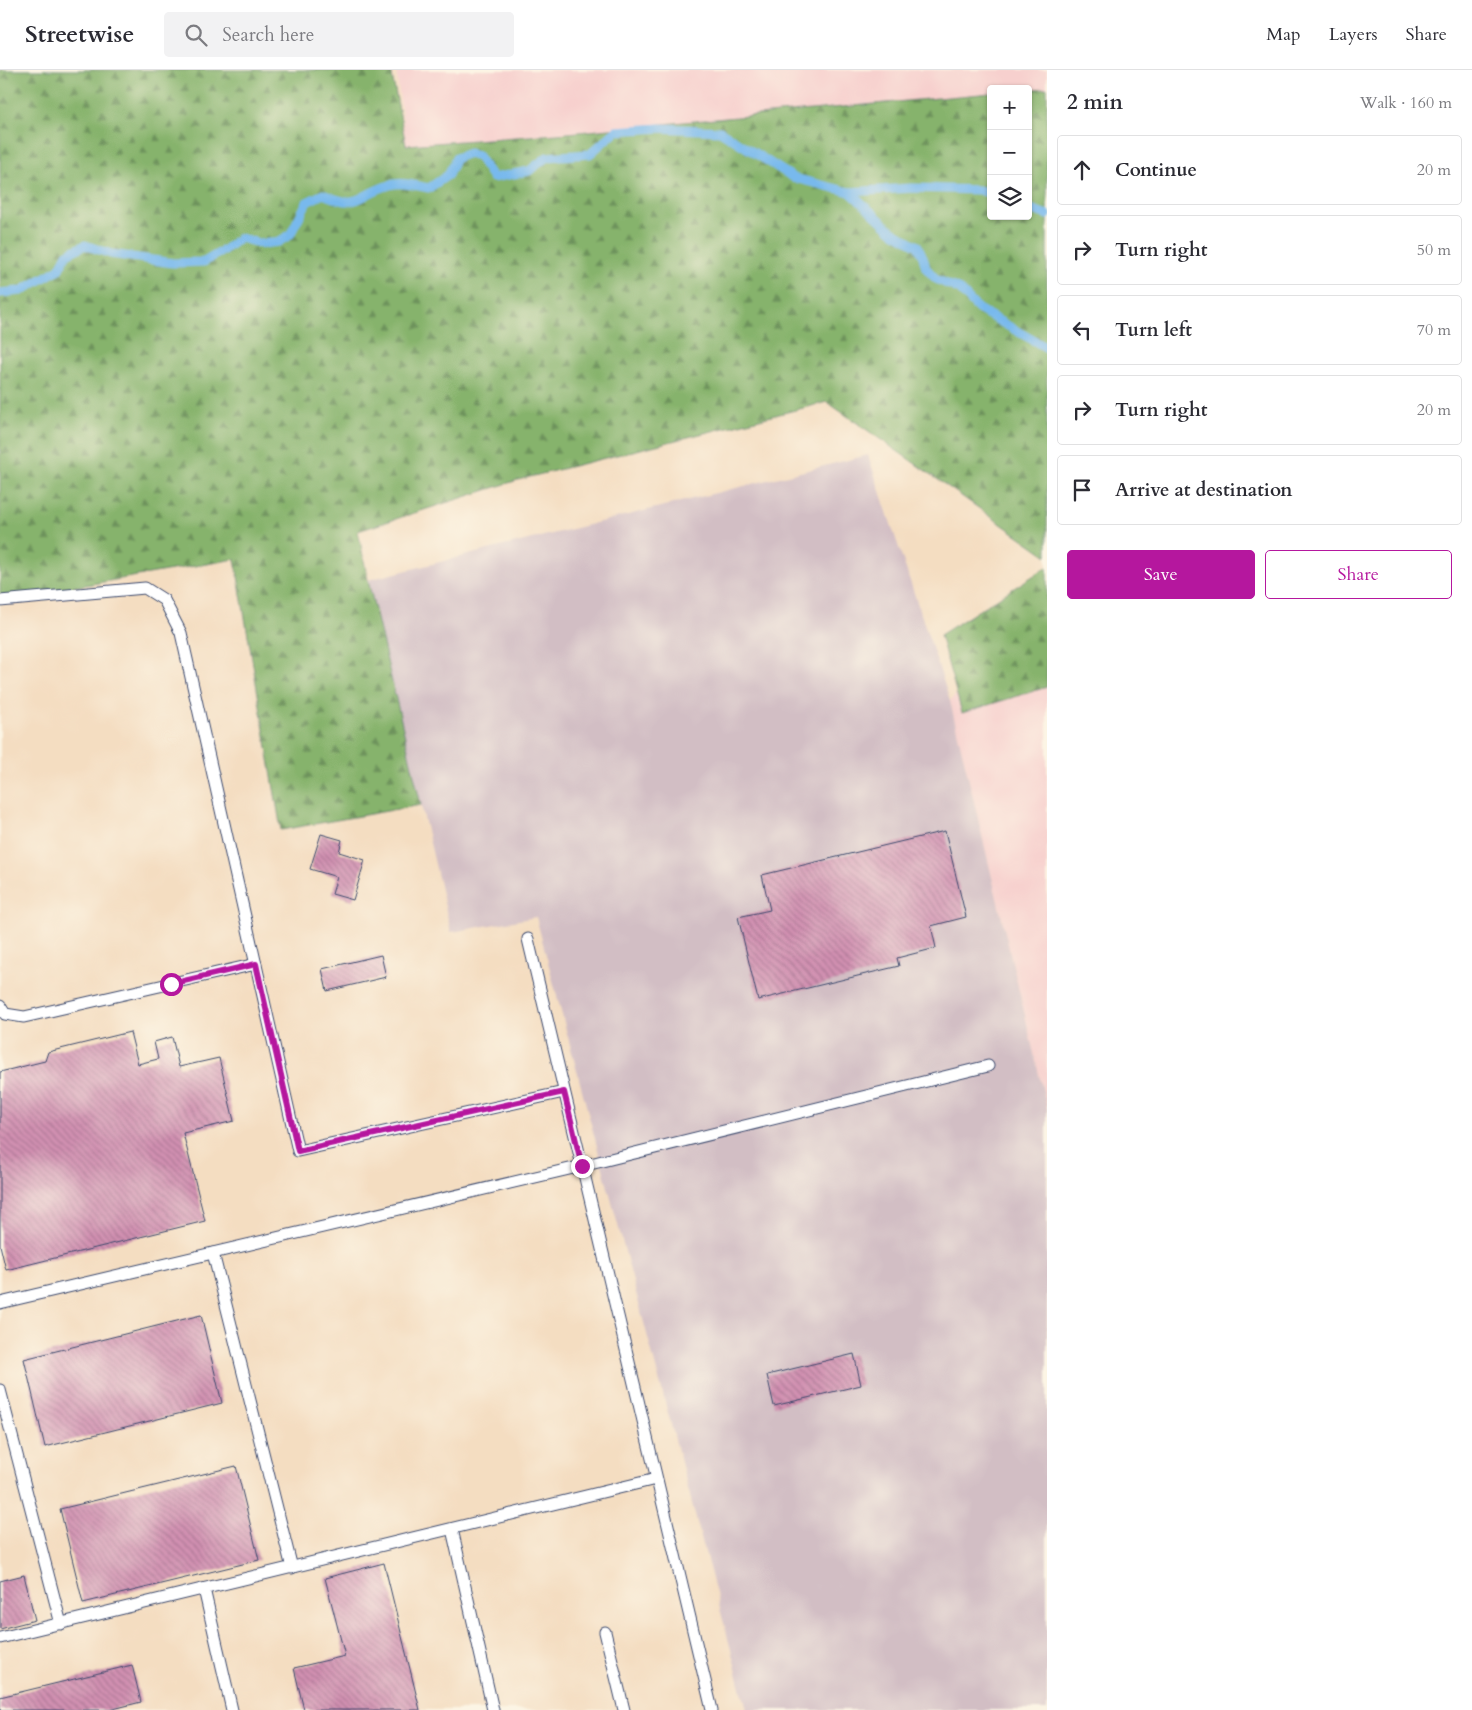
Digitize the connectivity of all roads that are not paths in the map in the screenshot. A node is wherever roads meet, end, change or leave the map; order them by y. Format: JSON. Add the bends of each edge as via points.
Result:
{"nodes":[{"id":1,"x":0,"y":601,"type":"edge"},
{"id":2,"x":528,"y":939,"type":"dead end"},
{"id":3,"x":256,"y":964,"type":"junction"},
{"id":4,"x":0,"y":1006,"type":"edge"},
{"id":5,"x":988,"y":1066,"type":"dead end"},
{"id":6,"x":564,"y":1092,"type":"junction"},
{"id":7,"x":582,"y":1166,"type":"junction"},
{"id":8,"x":213,"y":1253,"type":"junction"},
{"id":9,"x":0,"y":1303,"type":"edge"},
{"id":10,"x":0,"y":1390,"type":"edge"},
{"id":11,"x":656,"y":1479,"type":"junction"},
{"id":12,"x":452,"y":1529,"type":"junction"},
{"id":13,"x":292,"y":1568,"type":"junction"},
{"id":14,"x":204,"y":1589,"type":"junction"},
{"id":15,"x":61,"y":1624,"type":"junction"},
{"id":16,"x":606,"y":1632,"type":"dead end"},
{"id":17,"x":0,"y":1638,"type":"edge"},
{"id":18,"x":232,"y":1710,"type":"edge"},
{"id":19,"x":493,"y":1710,"type":"edge"},
{"id":20,"x":624,"y":1710,"type":"edge"},
{"id":21,"x":712,"y":1710,"type":"edge"}],
"edges":[{"from":1,"to":3,"type":"lane","via":[[145,588],[164,600],[181,633]]},
{"from":2,"to":6,"type":"lane"},
{"from":3,"to":4,"type":"lane","via":[[24,1017],[5,1014]]},
{"from":3,"to":6,"type":"lane","via":[[298,1151]]},
{"from":5,"to":7,"type":"lane"},
{"from":6,"to":7,"type":"lane"},
{"from":7,"to":8,"type":"lane"},
{"from":7,"to":11,"type":"lane"},
{"from":8,"to":9,"type":"lane"},
{"from":8,"to":13,"type":"lane"},
{"from":10,"to":15,"type":"lane"},
{"from":11,"to":12,"type":"lane"},
{"from":11,"to":21,"type":"lane"},
{"from":12,"to":13,"type":"lane"},
{"from":12,"to":19,"type":"lane"},
{"from":13,"to":14,"type":"lane"},
{"from":14,"to":15,"type":"lane"},
{"from":14,"to":18,"type":"lane"},
{"from":15,"to":17,"type":"lane"},
{"from":16,"to":20,"type":"lane"}]}
